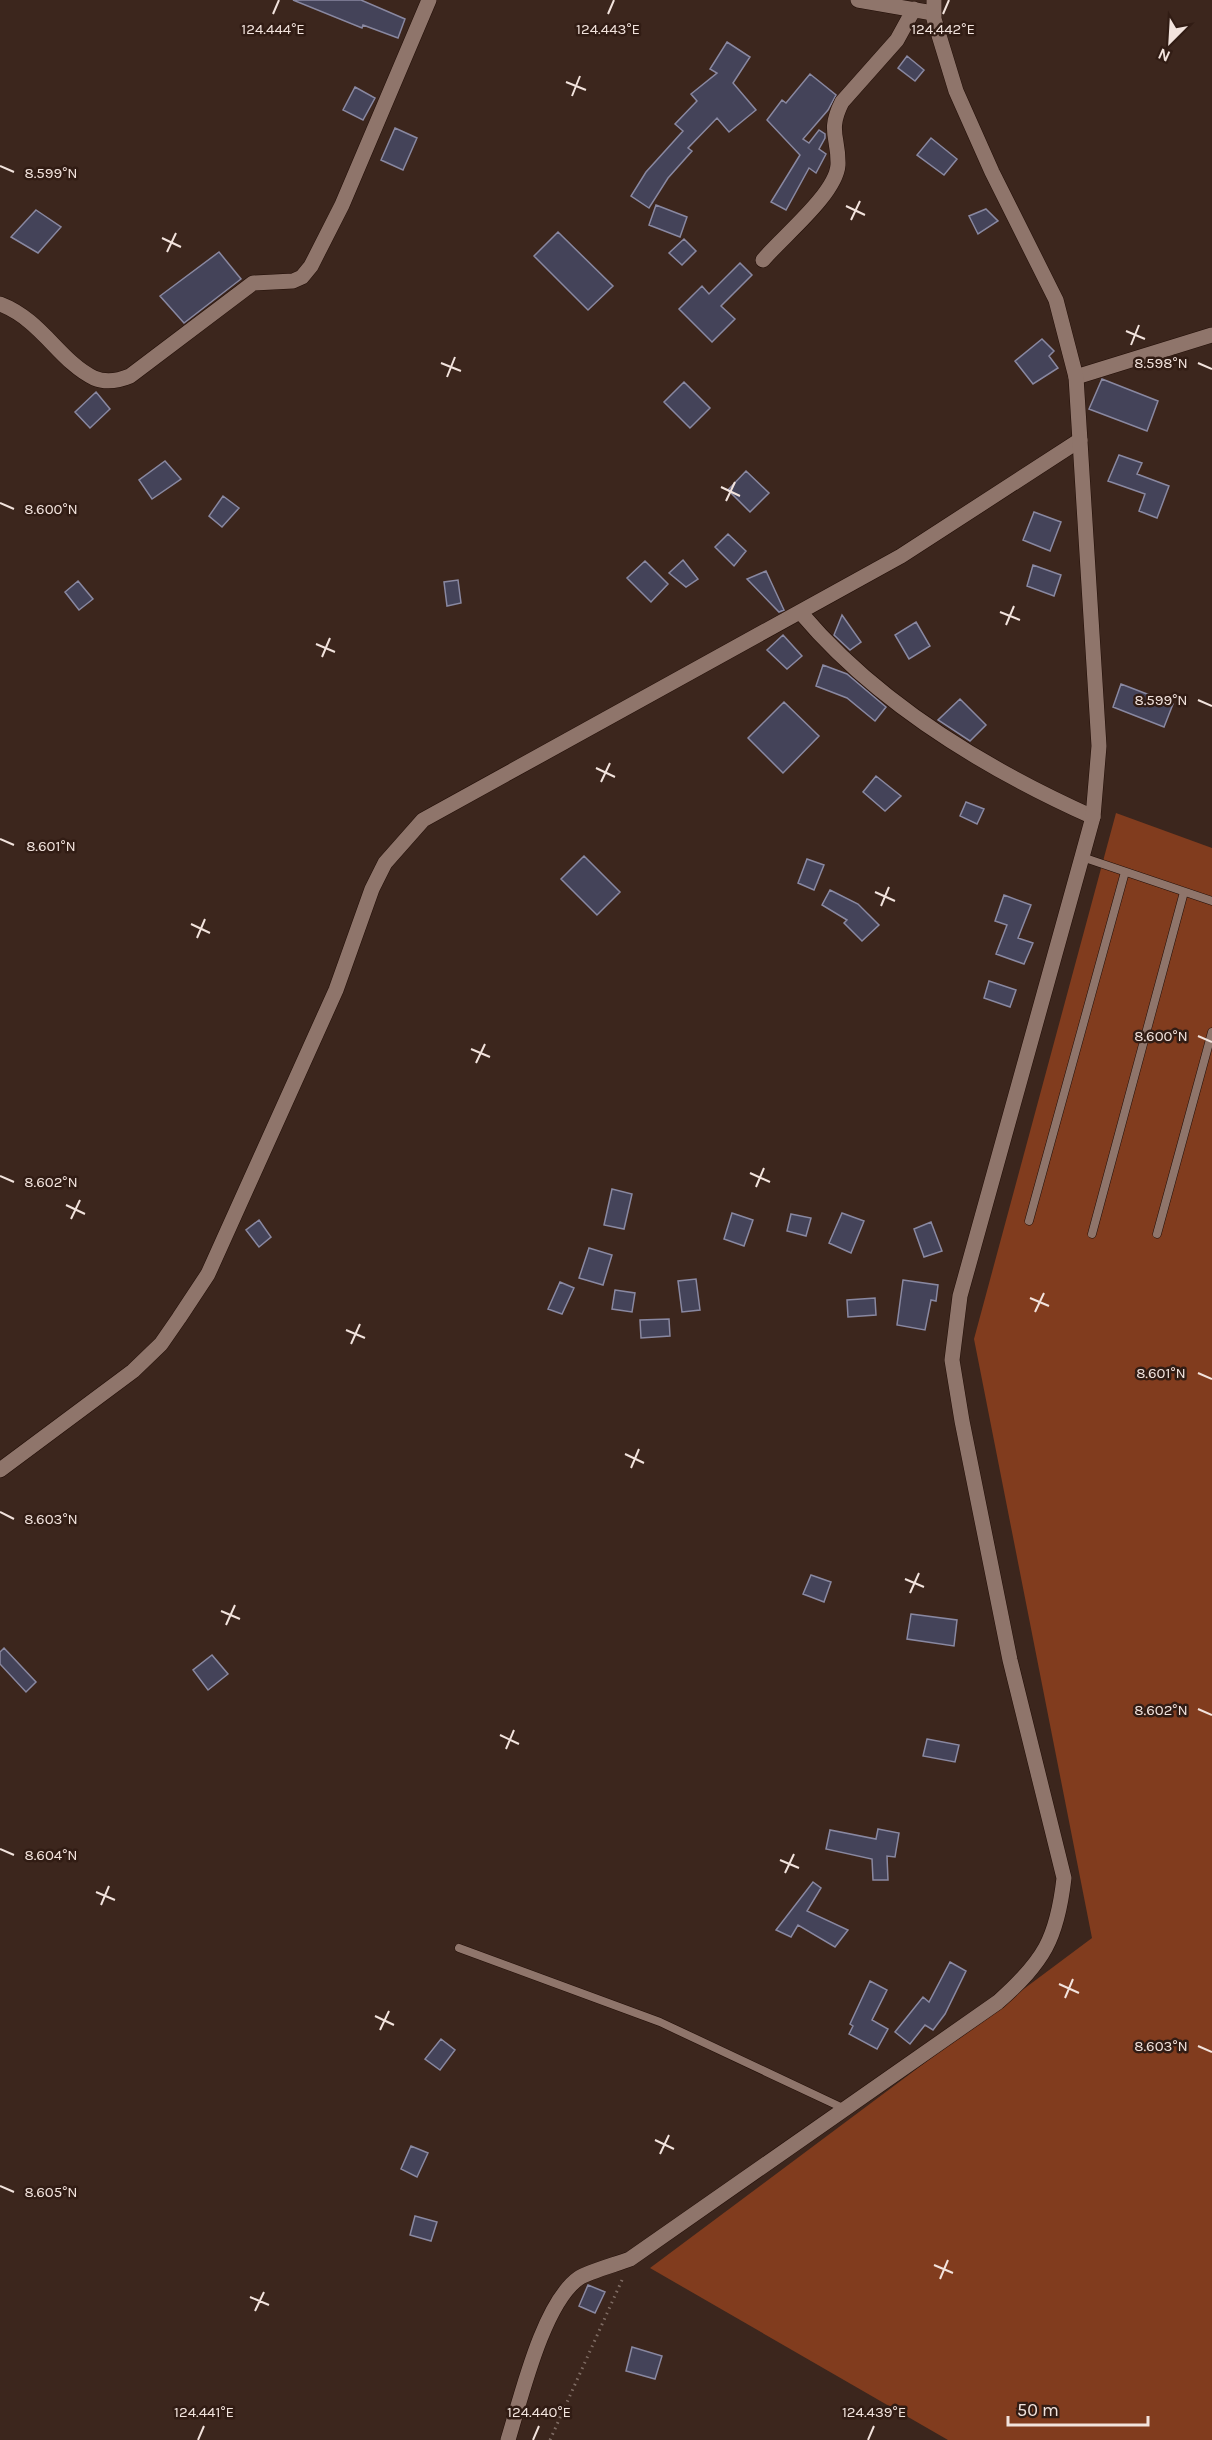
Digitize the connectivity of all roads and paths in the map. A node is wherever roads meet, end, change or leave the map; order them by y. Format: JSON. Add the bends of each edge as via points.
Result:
{"nodes":[{"id":1,"x":429,"y":0,"type":"edge"},
{"id":2,"x":858,"y":0,"type":"edge"},
{"id":3,"x":933,"y":6,"type":"edge"},
{"id":4,"x":914,"y":9,"type":"junction"},
{"id":5,"x":763,"y":260,"type":"dead end"},
{"id":6,"x":0,"y":304,"type":"edge"},
{"id":7,"x":1212,"y":335,"type":"edge"},
{"id":8,"x":1076,"y":377,"type":"junction"},
{"id":9,"x":1080,"y":440,"type":"junction"},
{"id":10,"x":801,"y":613,"type":"junction"},
{"id":11,"x":1093,"y":817,"type":"junction"},
{"id":12,"x":1082,"y":857,"type":"junction"},
{"id":13,"x":1125,"y":872,"type":"junction"},
{"id":14,"x":1184,"y":892,"type":"junction"},
{"id":15,"x":1212,"y":901,"type":"edge"},
{"id":16,"x":1212,"y":1032,"type":"edge"},
{"id":17,"x":1029,"y":1221,"type":"dead end"},
{"id":18,"x":1092,"y":1234,"type":"dead end"},
{"id":19,"x":1157,"y":1234,"type":"dead end"},
{"id":20,"x":0,"y":1470,"type":"edge"},
{"id":21,"x":459,"y":1948,"type":"dead end"},
{"id":22,"x":845,"y":2109,"type":"junction"},
{"id":23,"x":630,"y":2259,"type":"junction"},
{"id":24,"x":508,"y":2440,"type":"edge"},
{"id":25,"x":550,"y":2440,"type":"edge"}],
"edges":[{"from":1,"to":6,"type":"street","via":[[326,240],[302,277],[287,282],[253,283],[130,376],[119,380],[94,378],[25,316]]},
{"from":2,"to":4,"type":"street"},
{"from":3,"to":4,"type":"street"},
{"from":3,"to":8,"type":"street","via":[[956,91],[1056,300]]},
{"from":4,"to":5,"type":"street","via":[[897,40],[837,112],[833,127],[838,165],[828,189]]},
{"from":7,"to":8,"type":"street"},
{"from":8,"to":9,"type":"street"},
{"from":9,"to":10,"type":"street","via":[[901,556]]},
{"from":9,"to":11,"type":"street","via":[[1099,746]]},
{"from":10,"to":11,"type":"street","via":[[851,667],[978,759]]},
{"from":10,"to":20,"type":"street","via":[[423,820],[401,843],[372,889],[336,990],[202,1283],[161,1344],[133,1371]]},
{"from":11,"to":12,"type":"street"},
{"from":12,"to":13,"type":"lane"},
{"from":12,"to":22,"type":"street","via":[[960,1296],[952,1360],[1010,1660],[1064,1878],[1060,1911],[1039,1961],[1027,1976],[998,2002]]},
{"from":13,"to":14,"type":"lane"},
{"from":13,"to":17,"type":"lane"},
{"from":14,"to":15,"type":"lane"},
{"from":14,"to":18,"type":"lane"},
{"from":16,"to":19,"type":"lane"},
{"from":21,"to":22,"type":"lane","via":[[660,2022]]},
{"from":22,"to":23,"type":"street"},
{"from":23,"to":24,"type":"street","via":[[581,2276],[567,2287],[554,2306]]},
{"from":23,"to":25,"type":"path","via":[[609,2314]]}]}
